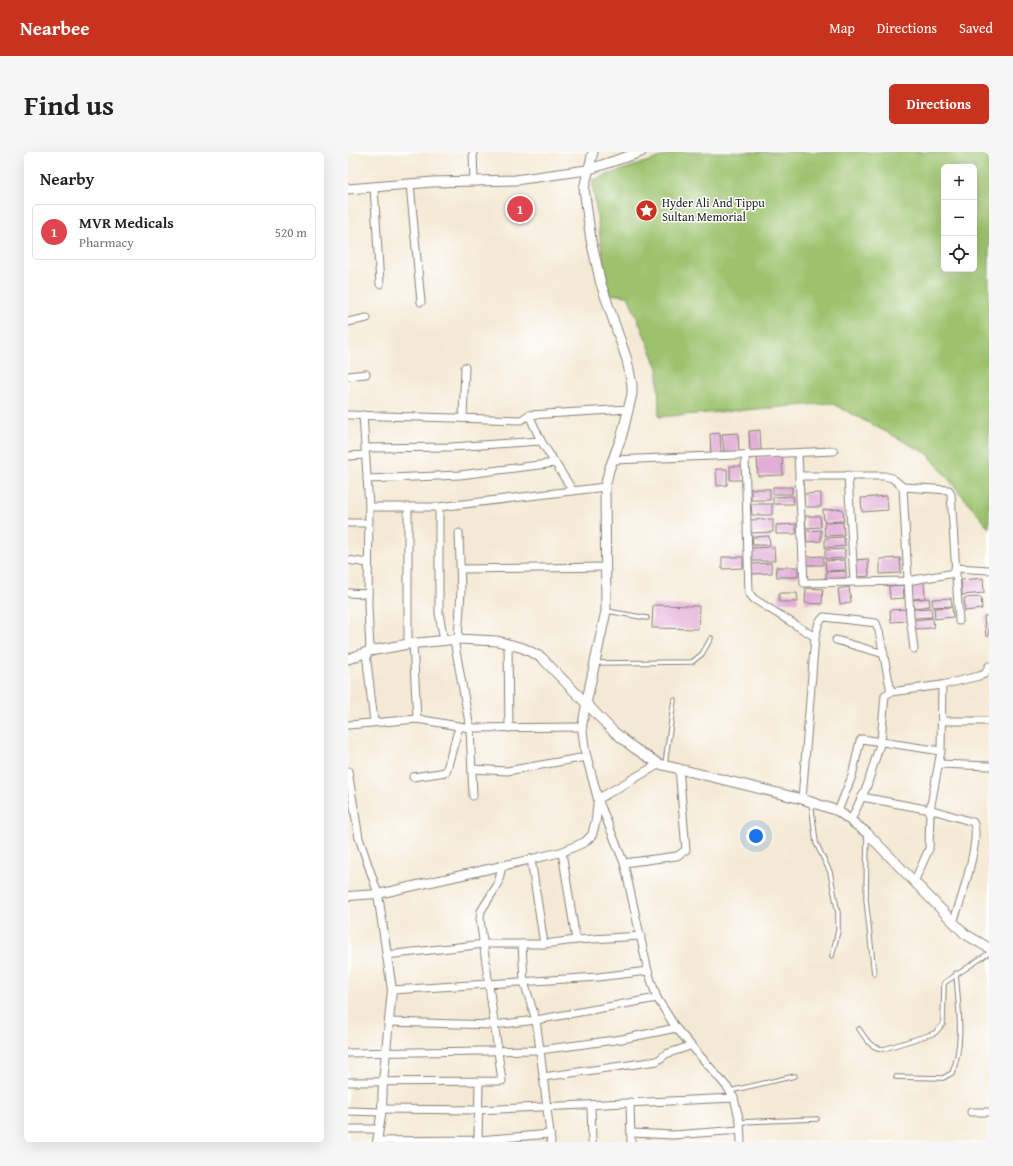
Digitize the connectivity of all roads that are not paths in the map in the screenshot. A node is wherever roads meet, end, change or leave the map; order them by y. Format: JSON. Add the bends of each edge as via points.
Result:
{"nodes":[{"id":1,"x":473,"y":152,"type":"edge"},
{"id":2,"x":593,"y":152,"type":"edge"},
{"id":3,"x":641,"y":152,"type":"edge"},
{"id":4,"x":587,"y":170,"type":"junction"},
{"id":5,"x":474,"y":182,"type":"junction"},
{"id":6,"x":410,"y":184,"type":"junction"},
{"id":7,"x":374,"y":187,"type":"junction"},
{"id":8,"x":348,"y":189,"type":"edge"},
{"id":9,"x":380,"y":284,"type":"dead end"},
{"id":10,"x":421,"y":302,"type":"dead end"},
{"id":11,"x":367,"y":318,"type":"dead end"},
{"id":12,"x":348,"y":322,"type":"edge"},
{"id":13,"x":465,"y":367,"type":"dead end"},
{"id":14,"x":366,"y":374,"type":"dead end"},
{"id":15,"x":348,"y":376,"type":"edge"},
{"id":16,"x":629,"y":409,"type":"junction"},
{"id":17,"x":348,"y":415,"type":"edge"},
{"id":18,"x":363,"y":415,"type":"junction"},
{"id":19,"x":529,"y":415,"type":"junction"},
{"id":20,"x":463,"y":418,"type":"junction"},
{"id":21,"x":541,"y":441,"type":"junction"},
{"id":22,"x":365,"y":451,"type":"junction"},
{"id":23,"x":834,"y":451,"type":"dead end"},
{"id":24,"x":798,"y":453,"type":"junction"},
{"id":25,"x":348,"y":456,"type":"edge"},
{"id":26,"x":745,"y":456,"type":"junction"},
{"id":27,"x":613,"y":460,"type":"junction"},
{"id":28,"x":555,"y":463,"type":"junction"},
{"id":29,"x":848,"y":475,"type":"junction"},
{"id":30,"x":799,"y":476,"type":"junction"},
{"id":31,"x":367,"y":479,"type":"junction"},
{"id":32,"x":605,"y":487,"type":"junction"},
{"id":33,"x":903,"y":487,"type":"junction"},
{"id":34,"x":572,"y":492,"type":"junction"},
{"id":35,"x":369,"y":507,"type":"junction"},
{"id":36,"x":439,"y":507,"type":"junction"},
{"id":37,"x":408,"y":508,"type":"junction"},
{"id":38,"x":368,"y":522,"type":"junction"},
{"id":39,"x":348,"y":523,"type":"edge"},
{"id":40,"x":459,"y":533,"type":"dead end"},
{"id":41,"x":348,"y":560,"type":"edge"},
{"id":42,"x":368,"y":564,"type":"junction"},
{"id":43,"x":606,"y":567,"type":"junction"},
{"id":44,"x":461,"y":569,"type":"junction"},
{"id":45,"x":989,"y":570,"type":"edge"},
{"id":46,"x":955,"y":571,"type":"junction"},
{"id":47,"x":854,"y":581,"type":"junction"},
{"id":48,"x":908,"y":581,"type":"junction"},
{"id":49,"x":348,"y":593,"type":"edge"},
{"id":50,"x":368,"y":594,"type":"junction"},
{"id":51,"x":606,"y":611,"type":"junction"},
{"id":52,"x":647,"y":618,"type":"dead end"},
{"id":53,"x":959,"y":621,"type":"dead end"},
{"id":54,"x":815,"y":637,"type":"junction"},
{"id":55,"x":711,"y":638,"type":"dead end"},
{"id":56,"x":456,"y":640,"type":"junction"},
{"id":57,"x":836,"y":640,"type":"dead end"},
{"id":58,"x":444,"y":641,"type":"junction"},
{"id":59,"x":411,"y":644,"type":"junction"},
{"id":60,"x":508,"y":644,"type":"junction"},
{"id":61,"x":914,"y":649,"type":"dead end"},
{"id":62,"x":368,"y":652,"type":"junction"},
{"id":63,"x":884,"y":654,"type":"junction"},
{"id":64,"x":348,"y":659,"type":"edge"},
{"id":65,"x":596,"y":663,"type":"junction"},
{"id":66,"x":989,"y":666,"type":"edge"},
{"id":67,"x":942,"y":685,"type":"junction"},
{"id":68,"x":891,"y":692,"type":"junction"},
{"id":69,"x":674,"y":700,"type":"dead end"},
{"id":70,"x":586,"y":704,"type":"junction"},
{"id":71,"x":417,"y":719,"type":"junction"},
{"id":72,"x":943,"y":721,"type":"junction"},
{"id":73,"x":989,"y":721,"type":"edge"},
{"id":74,"x":374,"y":722,"type":"junction"},
{"id":75,"x":348,"y":725,"type":"edge"},
{"id":76,"x":459,"y":726,"type":"junction"},
{"id":77,"x":582,"y":727,"type":"junction"},
{"id":78,"x":470,"y":728,"type":"junction"},
{"id":79,"x":509,"y":728,"type":"junction"},
{"id":80,"x":881,"y":741,"type":"junction"},
{"id":81,"x":941,"y":751,"type":"junction"},
{"id":82,"x":586,"y":757,"type":"junction"},
{"id":83,"x":939,"y":764,"type":"junction"},
{"id":84,"x":662,"y":765,"type":"junction"},
{"id":85,"x":989,"y":766,"type":"edge"},
{"id":86,"x":679,"y":768,"type":"junction"},
{"id":87,"x":472,"y":769,"type":"junction"},
{"id":88,"x":348,"y":771,"type":"edge"},
{"id":89,"x":413,"y":777,"type":"dead end"},
{"id":90,"x":473,"y":796,"type":"dead end"},
{"id":91,"x":862,"y":798,"type":"junction"},
{"id":92,"x":598,"y":799,"type":"junction"},
{"id":93,"x":806,"y":800,"type":"junction"},
{"id":94,"x":930,"y":810,"type":"junction"},
{"id":95,"x":838,"y":811,"type":"junction"},
{"id":96,"x":851,"y":820,"type":"junction"},
{"id":97,"x":867,"y":833,"type":"junction"},
{"id":98,"x":562,"y":852,"type":"junction"},
{"id":99,"x":531,"y":859,"type":"junction"},
{"id":100,"x":624,"y":863,"type":"junction"},
{"id":101,"x":502,"y":866,"type":"junction"},
{"id":102,"x":914,"y":882,"type":"junction"},
{"id":103,"x":378,"y":894,"type":"junction"},
{"id":104,"x":348,"y":896,"type":"edge"},
{"id":105,"x":953,"y":922,"type":"junction"},
{"id":106,"x":640,"y":936,"type":"junction"},
{"id":107,"x":576,"y":940,"type":"junction"},
{"id":108,"x":484,"y":944,"type":"junction"},
{"id":109,"x":522,"y":944,"type":"junction"},
{"id":110,"x":544,"y":944,"type":"junction"},
{"id":111,"x":989,"y":948,"type":"edge"},
{"id":112,"x":989,"y":953,"type":"edge"},
{"id":113,"x":386,"y":955,"type":"junction"},
{"id":114,"x":832,"y":956,"type":"dead end"},
{"id":115,"x":648,"y":972,"type":"junction"},
{"id":116,"x":874,"y":974,"type":"dead end"},
{"id":117,"x":956,"y":974,"type":"junction"},
{"id":118,"x":524,"y":982,"type":"junction"},
{"id":119,"x":488,"y":983,"type":"junction"},
{"id":120,"x":392,"y":990,"type":"junction"},
{"id":121,"x":657,"y":998,"type":"junction"},
{"id":122,"x":536,"y":1020,"type":"junction"},
{"id":123,"x":389,"y":1022,"type":"junction"},
{"id":124,"x":494,"y":1026,"type":"junction"},
{"id":125,"x":676,"y":1028,"type":"junction"},
{"id":126,"x":859,"y":1029,"type":"dead end"},
{"id":127,"x":690,"y":1046,"type":"junction"},
{"id":128,"x":540,"y":1050,"type":"junction"},
{"id":129,"x":498,"y":1052,"type":"junction"},
{"id":130,"x":386,"y":1053,"type":"junction"},
{"id":131,"x":348,"y":1054,"type":"edge"},
{"id":132,"x":795,"y":1076,"type":"dead end"},
{"id":133,"x":543,"y":1077,"type":"junction"},
{"id":134,"x":896,"y":1077,"type":"dead end"},
{"id":135,"x":479,"y":1081,"type":"junction"},
{"id":136,"x":348,"y":1082,"type":"edge"},
{"id":137,"x":382,"y":1082,"type":"junction"},
{"id":138,"x":729,"y":1091,"type":"junction"},
{"id":139,"x":734,"y":1098,"type":"junction"},
{"id":140,"x":630,"y":1102,"type":"junction"},
{"id":141,"x":591,"y":1105,"type":"junction"},
{"id":142,"x":547,"y":1108,"type":"junction"},
{"id":143,"x":478,"y":1110,"type":"junction"},
{"id":144,"x":348,"y":1111,"type":"edge"},
{"id":145,"x":381,"y":1111,"type":"junction"},
{"id":146,"x":971,"y":1112,"type":"dead end"},
{"id":147,"x":989,"y":1112,"type":"edge"},
{"id":148,"x":817,"y":1119,"type":"dead end"},
{"id":149,"x":740,"y":1122,"type":"junction"},
{"id":150,"x":348,"y":1129,"type":"edge"},
{"id":151,"x":378,"y":1129,"type":"junction"},
{"id":152,"x":740,"y":1130,"type":"junction"},
{"id":153,"x":632,"y":1133,"type":"junction"},
{"id":154,"x":551,"y":1138,"type":"edge"},
{"id":155,"x":481,"y":1140,"type":"edge"},
{"id":156,"x":377,"y":1142,"type":"edge"},
{"id":157,"x":592,"y":1142,"type":"edge"},
{"id":158,"x":632,"y":1142,"type":"edge"},
{"id":159,"x":741,"y":1142,"type":"edge"}],
"edges":[{"from":1,"to":5,"type":"street"},
{"from":2,"to":4,"type":"main road"},
{"from":3,"to":4,"type":"main road"},
{"from":4,"to":5,"type":"main road","via":[[515,180]]},
{"from":4,"to":16,"type":"main road","via":[[584,188],[591,240],[601,284],[627,360],[632,385]]},
{"from":5,"to":6,"type":"main road"},
{"from":6,"to":7,"type":"main road"},
{"from":6,"to":10,"type":"street"},
{"from":7,"to":8,"type":"main road"},
{"from":7,"to":9,"type":"street"},
{"from":11,"to":12,"type":"street"},
{"from":13,"to":20,"type":"street"},
{"from":14,"to":15,"type":"street"},
{"from":16,"to":19,"type":"street"},
{"from":16,"to":27,"type":"main road"},
{"from":17,"to":18,"type":"street"},
{"from":18,"to":20,"type":"street"},
{"from":18,"to":22,"type":"street"},
{"from":19,"to":20,"type":"street","via":[[521,420]]},
{"from":19,"to":21,"type":"street"},
{"from":21,"to":22,"type":"street"},
{"from":21,"to":28,"type":"street"},
{"from":22,"to":25,"type":"street"},
{"from":22,"to":31,"type":"street"},
{"from":23,"to":24,"type":"street"},
{"from":24,"to":26,"type":"street"},
{"from":24,"to":30,"type":"street"},
{"from":26,"to":27,"type":"street"},
{"from":26,"to":54,"type":"street","via":[[749,593],[754,599]]},
{"from":27,"to":32,"type":"main road"},
{"from":28,"to":31,"type":"street","via":[[460,475]]},
{"from":28,"to":34,"type":"street"},
{"from":29,"to":30,"type":"street"},
{"from":29,"to":33,"type":"street","via":[[884,476],[892,478]]},
{"from":29,"to":47,"type":"street"},
{"from":30,"to":47,"type":"street","via":[[804,583]]},
{"from":31,"to":35,"type":"street"},
{"from":32,"to":34,"type":"street"},
{"from":32,"to":43,"type":"main road"},
{"from":33,"to":46,"type":"street","via":[[943,488],[950,491]]},
{"from":33,"to":48,"type":"street"},
{"from":34,"to":36,"type":"street"},
{"from":35,"to":37,"type":"street"},
{"from":35,"to":38,"type":"street"},
{"from":36,"to":37,"type":"street"},
{"from":36,"to":58,"type":"street","via":[[439,613]]},
{"from":37,"to":59,"type":"street","via":[[406,616]]},
{"from":38,"to":39,"type":"street"},
{"from":38,"to":42,"type":"street"},
{"from":40,"to":44,"type":"street"},
{"from":41,"to":42,"type":"street"},
{"from":42,"to":50,"type":"street"},
{"from":43,"to":44,"type":"street"},
{"from":43,"to":51,"type":"main road"},
{"from":44,"to":56,"type":"street"},
{"from":45,"to":46,"type":"street"},
{"from":46,"to":48,"type":"street"},
{"from":46,"to":53,"type":"street"},
{"from":47,"to":48,"type":"street"},
{"from":48,"to":61,"type":"street"},
{"from":49,"to":50,"type":"street"},
{"from":50,"to":62,"type":"street"},
{"from":51,"to":52,"type":"lane"},
{"from":51,"to":65,"type":"main road"},
{"from":54,"to":63,"type":"street","via":[[819,622],[824,617],[872,622],[878,627]]},
{"from":54,"to":93,"type":"street"},
{"from":55,"to":65,"type":"lane","via":[[702,654],[692,662]]},
{"from":56,"to":58,"type":"main road"},
{"from":56,"to":60,"type":"main road"},
{"from":56,"to":78,"type":"street"},
{"from":57,"to":63,"type":"street"},
{"from":58,"to":59,"type":"main road"},
{"from":59,"to":62,"type":"main road"},
{"from":59,"to":71,"type":"street"},
{"from":60,"to":70,"type":"main road","via":[[540,657]]},
{"from":60,"to":79,"type":"street"},
{"from":62,"to":64,"type":"main road"},
{"from":62,"to":74,"type":"street"},
{"from":63,"to":68,"type":"street"},
{"from":65,"to":70,"type":"main road"},
{"from":66,"to":67,"type":"street","via":[[984,674]]},
{"from":67,"to":68,"type":"street"},
{"from":67,"to":72,"type":"street"},
{"from":68,"to":80,"type":"street","via":[[885,695],[884,699]]},
{"from":69,"to":84,"type":"lane"},
{"from":70,"to":77,"type":"street"},
{"from":70,"to":84,"type":"main road","via":[[623,739]]},
{"from":71,"to":74,"type":"street"},
{"from":71,"to":76,"type":"street"},
{"from":72,"to":73,"type":"street"},
{"from":72,"to":81,"type":"street"},
{"from":74,"to":75,"type":"street"},
{"from":76,"to":78,"type":"street"},
{"from":76,"to":89,"type":"street","via":[[446,772]]},
{"from":77,"to":79,"type":"street"},
{"from":77,"to":82,"type":"street"},
{"from":78,"to":79,"type":"street"},
{"from":78,"to":87,"type":"street"},
{"from":80,"to":81,"type":"street"},
{"from":80,"to":91,"type":"street"},
{"from":80,"to":95,"type":"street","via":[[865,738],[860,741],[852,776]]},
{"from":81,"to":83,"type":"street"},
{"from":82,"to":87,"type":"street","via":[[515,770]]},
{"from":82,"to":92,"type":"street"},
{"from":83,"to":85,"type":"street"},
{"from":83,"to":94,"type":"street"},
{"from":84,"to":86,"type":"main road"},
{"from":84,"to":92,"type":"street"},
{"from":86,"to":93,"type":"main road"},
{"from":86,"to":100,"type":"street","via":[[686,850],[677,856]]},
{"from":87,"to":90,"type":"street"},
{"from":88,"to":103,"type":"street","via":[[359,838]]},
{"from":91,"to":94,"type":"street"},
{"from":91,"to":96,"type":"street"},
{"from":92,"to":98,"type":"street","via":[[592,834],[586,842]]},
{"from":92,"to":100,"type":"street"},
{"from":93,"to":95,"type":"main road"},
{"from":93,"to":114,"type":"lane","via":[[816,843],[830,872],[838,913],[838,931]]},
{"from":94,"to":102,"type":"street","via":[[929,849]]},
{"from":94,"to":105,"type":"street","via":[[969,820],[976,827],[969,871]]},
{"from":95,"to":96,"type":"main road"},
{"from":96,"to":97,"type":"main road"},
{"from":97,"to":102,"type":"main road"},
{"from":97,"to":116,"type":"lane","via":[[866,899]]},
{"from":98,"to":99,"type":"street"},
{"from":98,"to":107,"type":"street"},
{"from":99,"to":101,"type":"street"},
{"from":99,"to":110,"type":"street"},
{"from":100,"to":106,"type":"street"},
{"from":101,"to":103,"type":"street"},
{"from":101,"to":108,"type":"street","via":[[498,884],[481,911]]},
{"from":102,"to":105,"type":"main road"},
{"from":103,"to":104,"type":"street"},
{"from":103,"to":113,"type":"street"},
{"from":105,"to":111,"type":"main road","via":[[965,934]]},
{"from":106,"to":107,"type":"street"},
{"from":106,"to":115,"type":"street"},
{"from":107,"to":110,"type":"street"},
{"from":108,"to":109,"type":"street"},
{"from":108,"to":113,"type":"street"},
{"from":108,"to":119,"type":"street"},
{"from":109,"to":110,"type":"street"},
{"from":109,"to":118,"type":"street"},
{"from":112,"to":117,"type":"lane"},
{"from":113,"to":120,"type":"street"},
{"from":115,"to":118,"type":"street"},
{"from":115,"to":121,"type":"street"},
{"from":117,"to":126,"type":"lane","via":[[944,982],[943,1024],[935,1032],[877,1048],[870,1046]]},
{"from":117,"to":134,"type":"lane","via":[[960,1027],[952,1073],[943,1078]]},
{"from":118,"to":119,"type":"street"},
{"from":118,"to":122,"type":"street"},
{"from":119,"to":120,"type":"street"},
{"from":119,"to":124,"type":"street"},
{"from":120,"to":123,"type":"street"},
{"from":121,"to":122,"type":"street"},
{"from":121,"to":125,"type":"street"},
{"from":122,"to":124,"type":"street"},
{"from":122,"to":128,"type":"street"},
{"from":123,"to":124,"type":"street"},
{"from":123,"to":130,"type":"street"},
{"from":124,"to":129,"type":"street"},
{"from":125,"to":127,"type":"street"},
{"from":125,"to":128,"type":"street","via":[[622,1039]]},
{"from":127,"to":133,"type":"street","via":[[666,1054],[657,1061]]},
{"from":127,"to":138,"type":"street"},
{"from":128,"to":129,"type":"street"},
{"from":128,"to":133,"type":"street"},
{"from":129,"to":130,"type":"street"},
{"from":129,"to":135,"type":"street","via":[[502,1081]]},
{"from":130,"to":131,"type":"street"},
{"from":130,"to":137,"type":"street"},
{"from":132,"to":138,"type":"lane"},
{"from":133,"to":142,"type":"street"},
{"from":135,"to":137,"type":"street"},
{"from":135,"to":143,"type":"street"},
{"from":136,"to":137,"type":"street"},
{"from":137,"to":145,"type":"street"},
{"from":138,"to":139,"type":"street"},
{"from":139,"to":140,"type":"street"},
{"from":139,"to":149,"type":"street"},
{"from":140,"to":141,"type":"street"},
{"from":140,"to":153,"type":"street"},
{"from":141,"to":142,"type":"street"},
{"from":141,"to":157,"type":"street"},
{"from":142,"to":143,"type":"street"},
{"from":142,"to":154,"type":"street"},
{"from":143,"to":145,"type":"street"},
{"from":143,"to":155,"type":"street"},
{"from":144,"to":145,"type":"street"},
{"from":145,"to":151,"type":"street"},
{"from":146,"to":147,"type":"street"},
{"from":148,"to":149,"type":"lane"},
{"from":149,"to":152,"type":"street"},
{"from":150,"to":151,"type":"street"},
{"from":151,"to":156,"type":"street"},
{"from":152,"to":153,"type":"street","via":[[673,1135]]},
{"from":152,"to":159,"type":"street"},
{"from":153,"to":158,"type":"street"},
{"from":154,"to":155,"type":"street"},
{"from":155,"to":156,"type":"street"}]}
